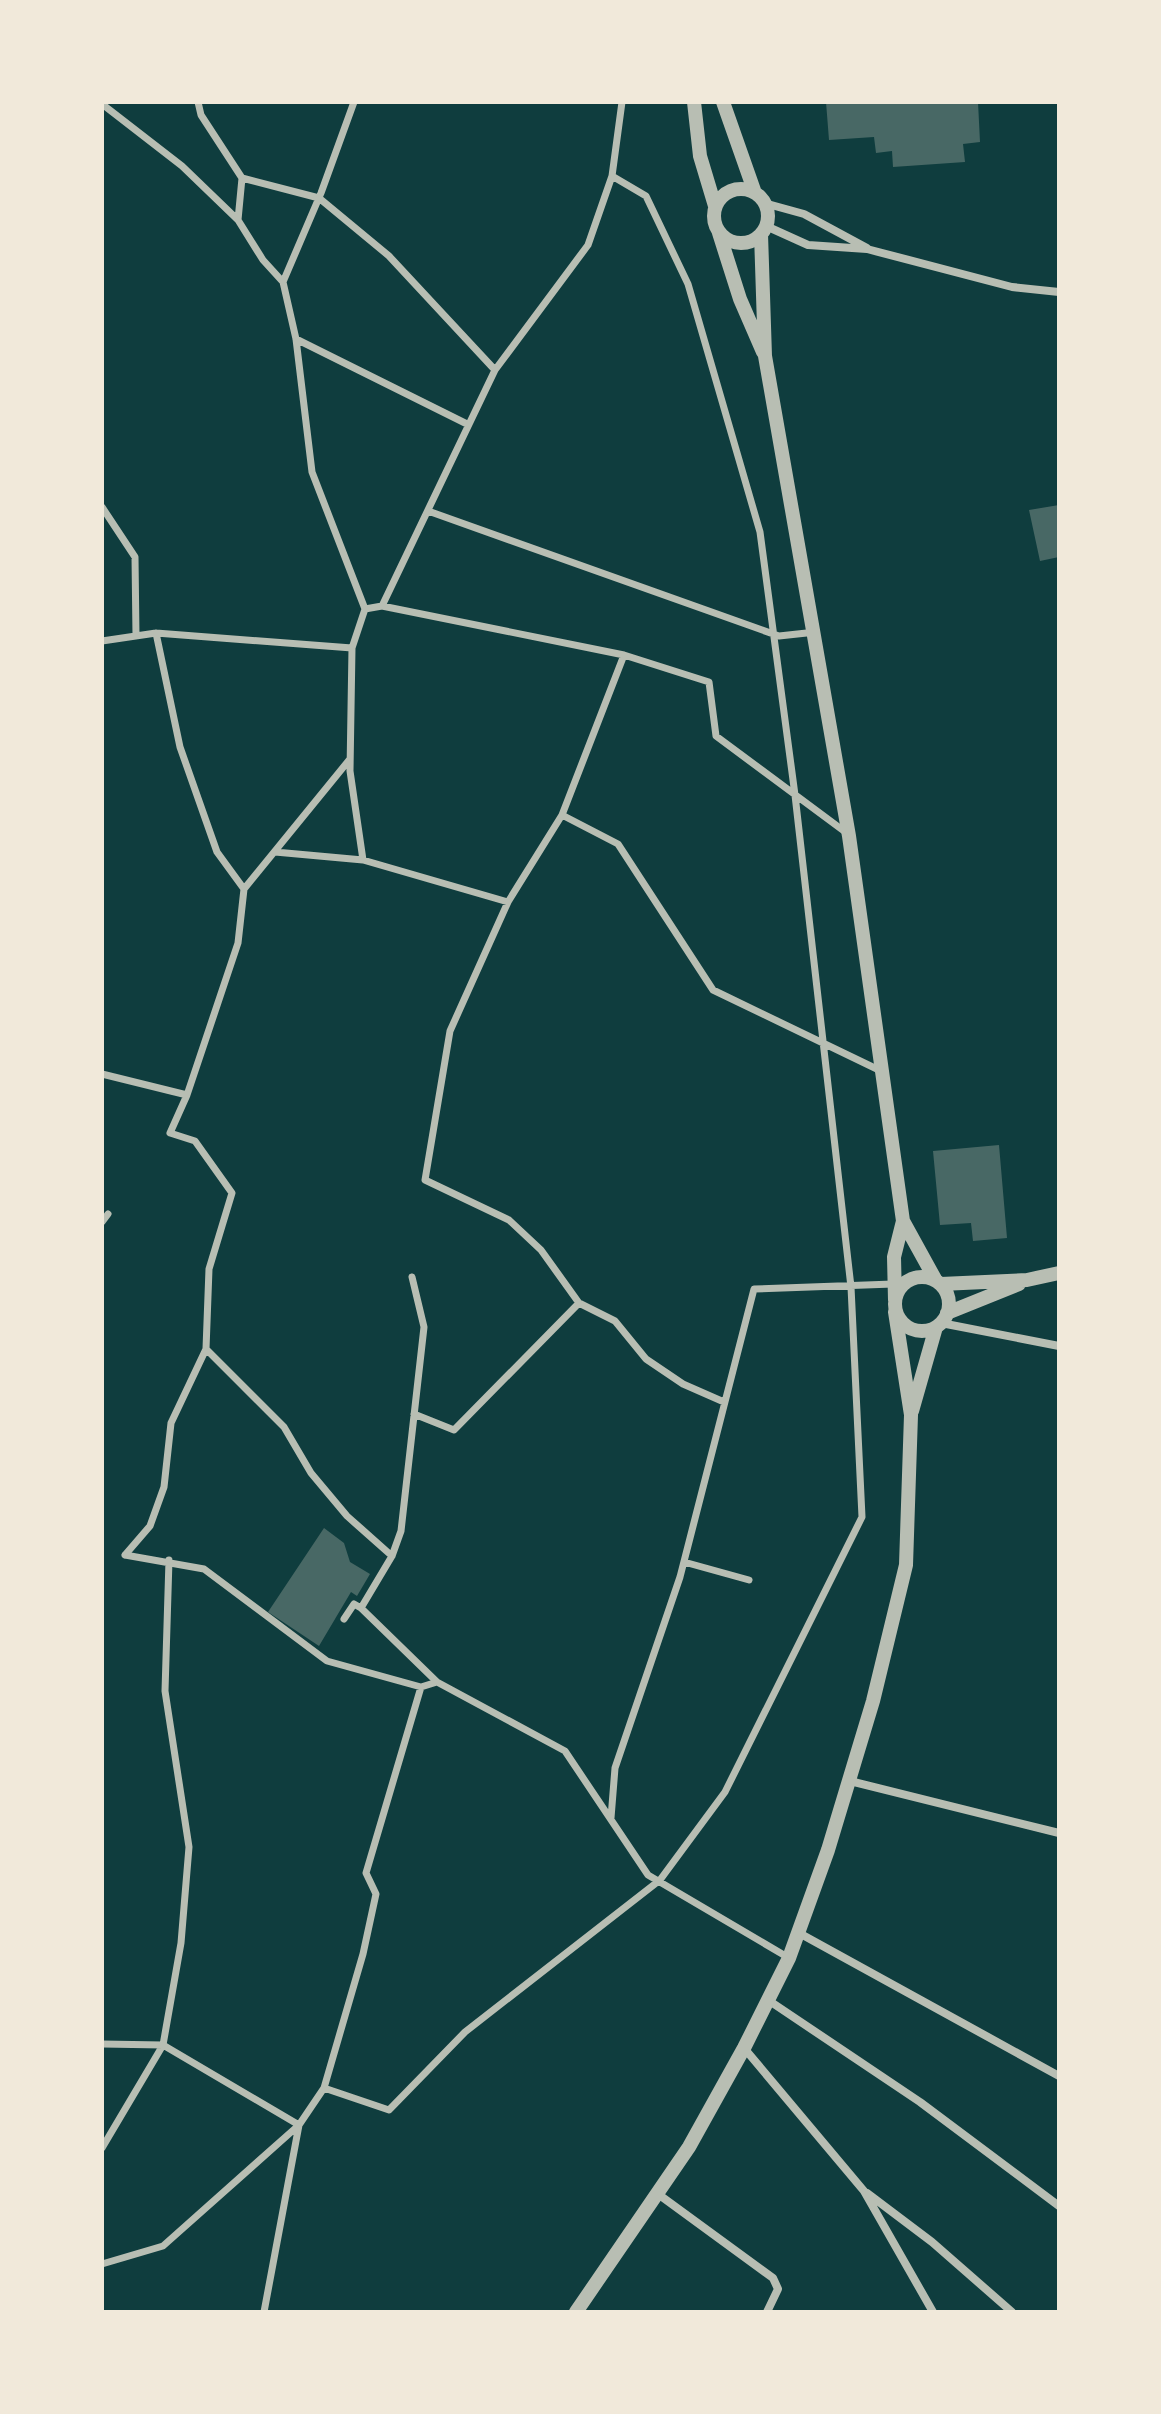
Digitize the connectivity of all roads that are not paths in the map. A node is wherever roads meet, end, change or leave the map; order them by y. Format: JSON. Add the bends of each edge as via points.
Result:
{"nodes":[{"id":1,"x":198,"y":102,"type":"edge"},
{"id":2,"x":354,"y":102,"type":"edge"},
{"id":3,"x":622,"y":102,"type":"edge"},
{"id":4,"x":694,"y":102,"type":"edge"},
{"id":5,"x":723,"y":102,"type":"edge"},
{"id":6,"x":102,"y":103,"type":"edge"},
{"id":7,"x":612,"y":176,"type":"junction"},
{"id":8,"x":242,"y":178,"type":"junction"},
{"id":9,"x":319,"y":198,"type":"junction"},
{"id":10,"x":760,"y":198,"type":"junction"},
{"id":11,"x":715,"y":206,"type":"junction"},
{"id":12,"x":238,"y":220,"type":"junction"},
{"id":13,"x":763,"y":230,"type":"junction"},
{"id":14,"x":719,"y":233,"type":"junction"},
{"id":15,"x":867,"y":249,"type":"junction"},
{"id":16,"x":283,"y":282,"type":"junction"},
{"id":17,"x":1059,"y":292,"type":"edge"},
{"id":18,"x":296,"y":339,"type":"junction"},
{"id":19,"x":765,"y":356,"type":"junction"},
{"id":20,"x":495,"y":370,"type":"junction"},
{"id":21,"x":467,"y":424,"type":"junction"},
{"id":22,"x":102,"y":507,"type":"edge"},
{"id":23,"x":428,"y":511,"type":"junction"},
{"id":24,"x":382,"y":606,"type":"junction"},
{"id":25,"x":365,"y":609,"type":"junction"},
{"id":26,"x":816,"y":632,"type":"junction"},
{"id":27,"x":156,"y":633,"type":"junction"},
{"id":28,"x":772,"y":633,"type":"junction"},
{"id":29,"x":136,"y":636,"type":"junction"},
{"id":30,"x":102,"y":641,"type":"edge"},
{"id":31,"x":352,"y":648,"type":"junction"},
{"id":32,"x":624,"y":655,"type":"junction"},
{"id":33,"x":350,"y":759,"type":"junction"},
{"id":34,"x":795,"y":795,"type":"junction"},
{"id":35,"x":562,"y":815,"type":"junction"},
{"id":36,"x":849,"y":836,"type":"junction"},
{"id":37,"x":275,"y":852,"type":"junction"},
{"id":38,"x":363,"y":860,"type":"junction"},
{"id":39,"x":244,"y":889,"type":"junction"},
{"id":40,"x":508,"y":902,"type":"junction"},
{"id":41,"x":821,"y":1040,"type":"junction"},
{"id":42,"x":883,"y":1072,"type":"junction"},
{"id":43,"x":102,"y":1074,"type":"edge"},
{"id":44,"x":187,"y":1095,"type":"junction"},
{"id":45,"x":108,"y":1214,"type":"dead end"},
{"id":46,"x":903,"y":1221,"type":"junction"},
{"id":47,"x":102,"y":1222,"type":"edge"},
{"id":48,"x":1059,"y":1273,"type":"edge"},
{"id":49,"x":412,"y":1277,"type":"dead end"},
{"id":50,"x":1027,"y":1280,"type":"junction"},
{"id":51,"x":938,"y":1282,"type":"junction"},
{"id":52,"x":893,"y":1284,"type":"junction"},
{"id":53,"x":851,"y":1287,"type":"junction"},
{"id":54,"x":579,"y":1303,"type":"junction"},
{"id":55,"x":895,"y":1306,"type":"junction"},
{"id":56,"x":941,"y":1321,"type":"junction"},
{"id":57,"x":1059,"y":1346,"type":"edge"},
{"id":58,"x":206,"y":1349,"type":"junction"},
{"id":59,"x":724,"y":1402,"type":"junction"},
{"id":60,"x":414,"y":1414,"type":"junction"},
{"id":61,"x":911,"y":1415,"type":"junction"},
{"id":62,"x":392,"y":1556,"type":"junction"},
{"id":63,"x":169,"y":1560,"type":"junction"},
{"id":64,"x":684,"y":1562,"type":"junction"},
{"id":65,"x":749,"y":1580,"type":"dead end"},
{"id":66,"x":361,"y":1608,"type":"junction"},
{"id":67,"x":344,"y":1619,"type":"dead end"},
{"id":68,"x":437,"y":1682,"type":"junction"},
{"id":69,"x":421,"y":1687,"type":"junction"},
{"id":70,"x":850,"y":1781,"type":"junction"},
{"id":71,"x":611,"y":1818,"type":"junction"},
{"id":72,"x":1059,"y":1833,"type":"edge"},
{"id":73,"x":660,"y":1880,"type":"junction"},
{"id":74,"x":799,"y":1933,"type":"junction"},
{"id":75,"x":789,"y":1958,"type":"junction"},
{"id":76,"x":768,"y":2000,"type":"junction"},
{"id":77,"x":102,"y":2044,"type":"edge"},
{"id":78,"x":163,"y":2045,"type":"junction"},
{"id":79,"x":744,"y":2048,"type":"junction"},
{"id":80,"x":1059,"y":2076,"type":"edge"},
{"id":81,"x":324,"y":2088,"type":"junction"},
{"id":82,"x":299,"y":2125,"type":"junction"},
{"id":83,"x":102,"y":2148,"type":"edge"},
{"id":84,"x":864,"y":2191,"type":"junction"},
{"id":85,"x":658,"y":2194,"type":"junction"},
{"id":86,"x":1059,"y":2206,"type":"edge"},
{"id":87,"x":102,"y":2264,"type":"edge"},
{"id":88,"x":264,"y":2312,"type":"edge"},
{"id":89,"x":576,"y":2312,"type":"edge"},
{"id":90,"x":767,"y":2312,"type":"edge"},
{"id":91,"x":933,"y":2312,"type":"edge"},
{"id":92,"x":1012,"y":2312,"type":"edge"}],
"edges":[{"from":1,"to":8,"type":"street"},
{"from":2,"to":9,"type":"street"},
{"from":3,"to":7,"type":"street"},
{"from":4,"to":11,"type":"street","via":[[700,156]]},
{"from":5,"to":10,"type":"street"},
{"from":6,"to":12,"type":"street","via":[[182,166]]},
{"from":7,"to":20,"type":"street","via":[[588,245]]},
{"from":7,"to":28,"type":"street","via":[[646,196],[688,284],[760,532]]},
{"from":8,"to":9,"type":"street"},
{"from":8,"to":12,"type":"street"},
{"from":9,"to":16,"type":"street"},
{"from":9,"to":20,"type":"street","via":[[389,256]]},
{"from":10,"to":11,"type":"street","via":[[737,189]]},
{"from":10,"to":13,"type":"street"},
{"from":10,"to":15,"type":"street","via":[[804,214]]},
{"from":11,"to":14,"type":"street"},
{"from":12,"to":16,"type":"street"},
{"from":13,"to":14,"type":"street","via":[[744,243]]},
{"from":13,"to":15,"type":"street","via":[[808,245]]},
{"from":13,"to":19,"type":"street"},
{"from":14,"to":19,"type":"street"},
{"from":15,"to":17,"type":"street","via":[[997,284]]},
{"from":16,"to":18,"type":"street"},
{"from":18,"to":21,"type":"street"},
{"from":18,"to":25,"type":"street","via":[[312,472]]},
{"from":19,"to":26,"type":"street"},
{"from":20,"to":21,"type":"street"},
{"from":21,"to":23,"type":"street"},
{"from":22,"to":29,"type":"street","via":[[135,557]]},
{"from":23,"to":24,"type":"street"},
{"from":23,"to":28,"type":"street"},
{"from":24,"to":25,"type":"street"},
{"from":24,"to":32,"type":"street"},
{"from":25,"to":31,"type":"street"},
{"from":26,"to":28,"type":"street"},
{"from":26,"to":36,"type":"street"},
{"from":27,"to":29,"type":"street"},
{"from":27,"to":31,"type":"street"},
{"from":27,"to":39,"type":"street","via":[[180,747],[217,852]]},
{"from":28,"to":34,"type":"street"},
{"from":29,"to":30,"type":"street"},
{"from":31,"to":33,"type":"street"},
{"from":32,"to":34,"type":"street","via":[[709,682],[716,736]]},
{"from":32,"to":35,"type":"street"},
{"from":33,"to":37,"type":"street"},
{"from":33,"to":38,"type":"street"},
{"from":34,"to":36,"type":"street"},
{"from":34,"to":41,"type":"street"},
{"from":35,"to":40,"type":"street"},
{"from":35,"to":41,"type":"street","via":[[618,844],[713,990]]},
{"from":36,"to":42,"type":"street"},
{"from":37,"to":38,"type":"street"},
{"from":37,"to":39,"type":"street"},
{"from":38,"to":40,"type":"street"},
{"from":39,"to":44,"type":"street","via":[[238,943]]},
{"from":40,"to":54,"type":"street","via":[[450,1031],[425,1180],[509,1220],[541,1250]]},
{"from":41,"to":42,"type":"street"},
{"from":41,"to":53,"type":"street"},
{"from":42,"to":46,"type":"street"},
{"from":43,"to":44,"type":"street"},
{"from":44,"to":58,"type":"street","via":[[170,1133],[195,1141],[232,1193],[209,1269]]},
{"from":45,"to":47,"type":"street"},
{"from":46,"to":51,"type":"street"},
{"from":46,"to":52,"type":"street"},
{"from":48,"to":50,"type":"street"},
{"from":49,"to":60,"type":"street","via":[[424,1327]]},
{"from":50,"to":51,"type":"street"},
{"from":50,"to":56,"type":"street"},
{"from":51,"to":55,"type":"street","via":[[925,1276],[905,1282]]},
{"from":51,"to":56,"type":"street","via":[[949,1303]]},
{"from":52,"to":53,"type":"street"},
{"from":52,"to":55,"type":"street"},
{"from":53,"to":59,"type":"street","via":[[754,1289]]},
{"from":53,"to":73,"type":"street","via":[[862,1517],[725,1792]]},
{"from":54,"to":59,"type":"street","via":[[615,1321],[646,1359],[683,1384]]},
{"from":54,"to":60,"type":"street","via":[[454,1430]]},
{"from":55,"to":56,"type":"street","via":[[900,1321],[917,1330]]},
{"from":55,"to":61,"type":"street"},
{"from":56,"to":57,"type":"street"},
{"from":56,"to":61,"type":"street"},
{"from":58,"to":62,"type":"street","via":[[284,1427],[311,1473],[347,1516]]},
{"from":58,"to":63,"type":"street","via":[[171,1423],[164,1487],[150,1526],[125,1555]]},
{"from":59,"to":64,"type":"street"},
{"from":60,"to":62,"type":"street","via":[[401,1531]]},
{"from":61,"to":70,"type":"street","via":[[906,1565]]},
{"from":62,"to":66,"type":"street"},
{"from":63,"to":69,"type":"street","via":[[204,1569],[327,1661]]},
{"from":63,"to":78,"type":"street","via":[[165,1691],[189,1847],[181,1943]]},
{"from":64,"to":65,"type":"street"},
{"from":64,"to":71,"type":"street","via":[[615,1768]]},
{"from":66,"to":67,"type":"street","via":[[354,1604]]},
{"from":66,"to":68,"type":"street"},
{"from":68,"to":69,"type":"street"},
{"from":68,"to":71,"type":"street","via":[[565,1751]]},
{"from":69,"to":81,"type":"street","via":[[366,1873],[376,1894]]},
{"from":70,"to":72,"type":"street"},
{"from":70,"to":74,"type":"street"},
{"from":71,"to":73,"type":"street","via":[[648,1875]]},
{"from":73,"to":75,"type":"street"},
{"from":73,"to":81,"type":"street","via":[[465,2032],[389,2110]]},
{"from":74,"to":75,"type":"street"},
{"from":74,"to":80,"type":"street"},
{"from":75,"to":76,"type":"street"},
{"from":76,"to":79,"type":"street"},
{"from":76,"to":86,"type":"street","via":[[873,2068]]},
{"from":77,"to":78,"type":"street"},
{"from":78,"to":82,"type":"street"},
{"from":78,"to":83,"type":"street"},
{"from":79,"to":84,"type":"street"},
{"from":79,"to":85,"type":"street"},
{"from":81,"to":82,"type":"street"},
{"from":82,"to":87,"type":"street","via":[[163,2246]]},
{"from":82,"to":88,"type":"street"},
{"from":84,"to":91,"type":"street"},
{"from":84,"to":92,"type":"street"},
{"from":85,"to":89,"type":"street"},
{"from":85,"to":90,"type":"street","via":[[773,2278],[778,2289]]}]}
